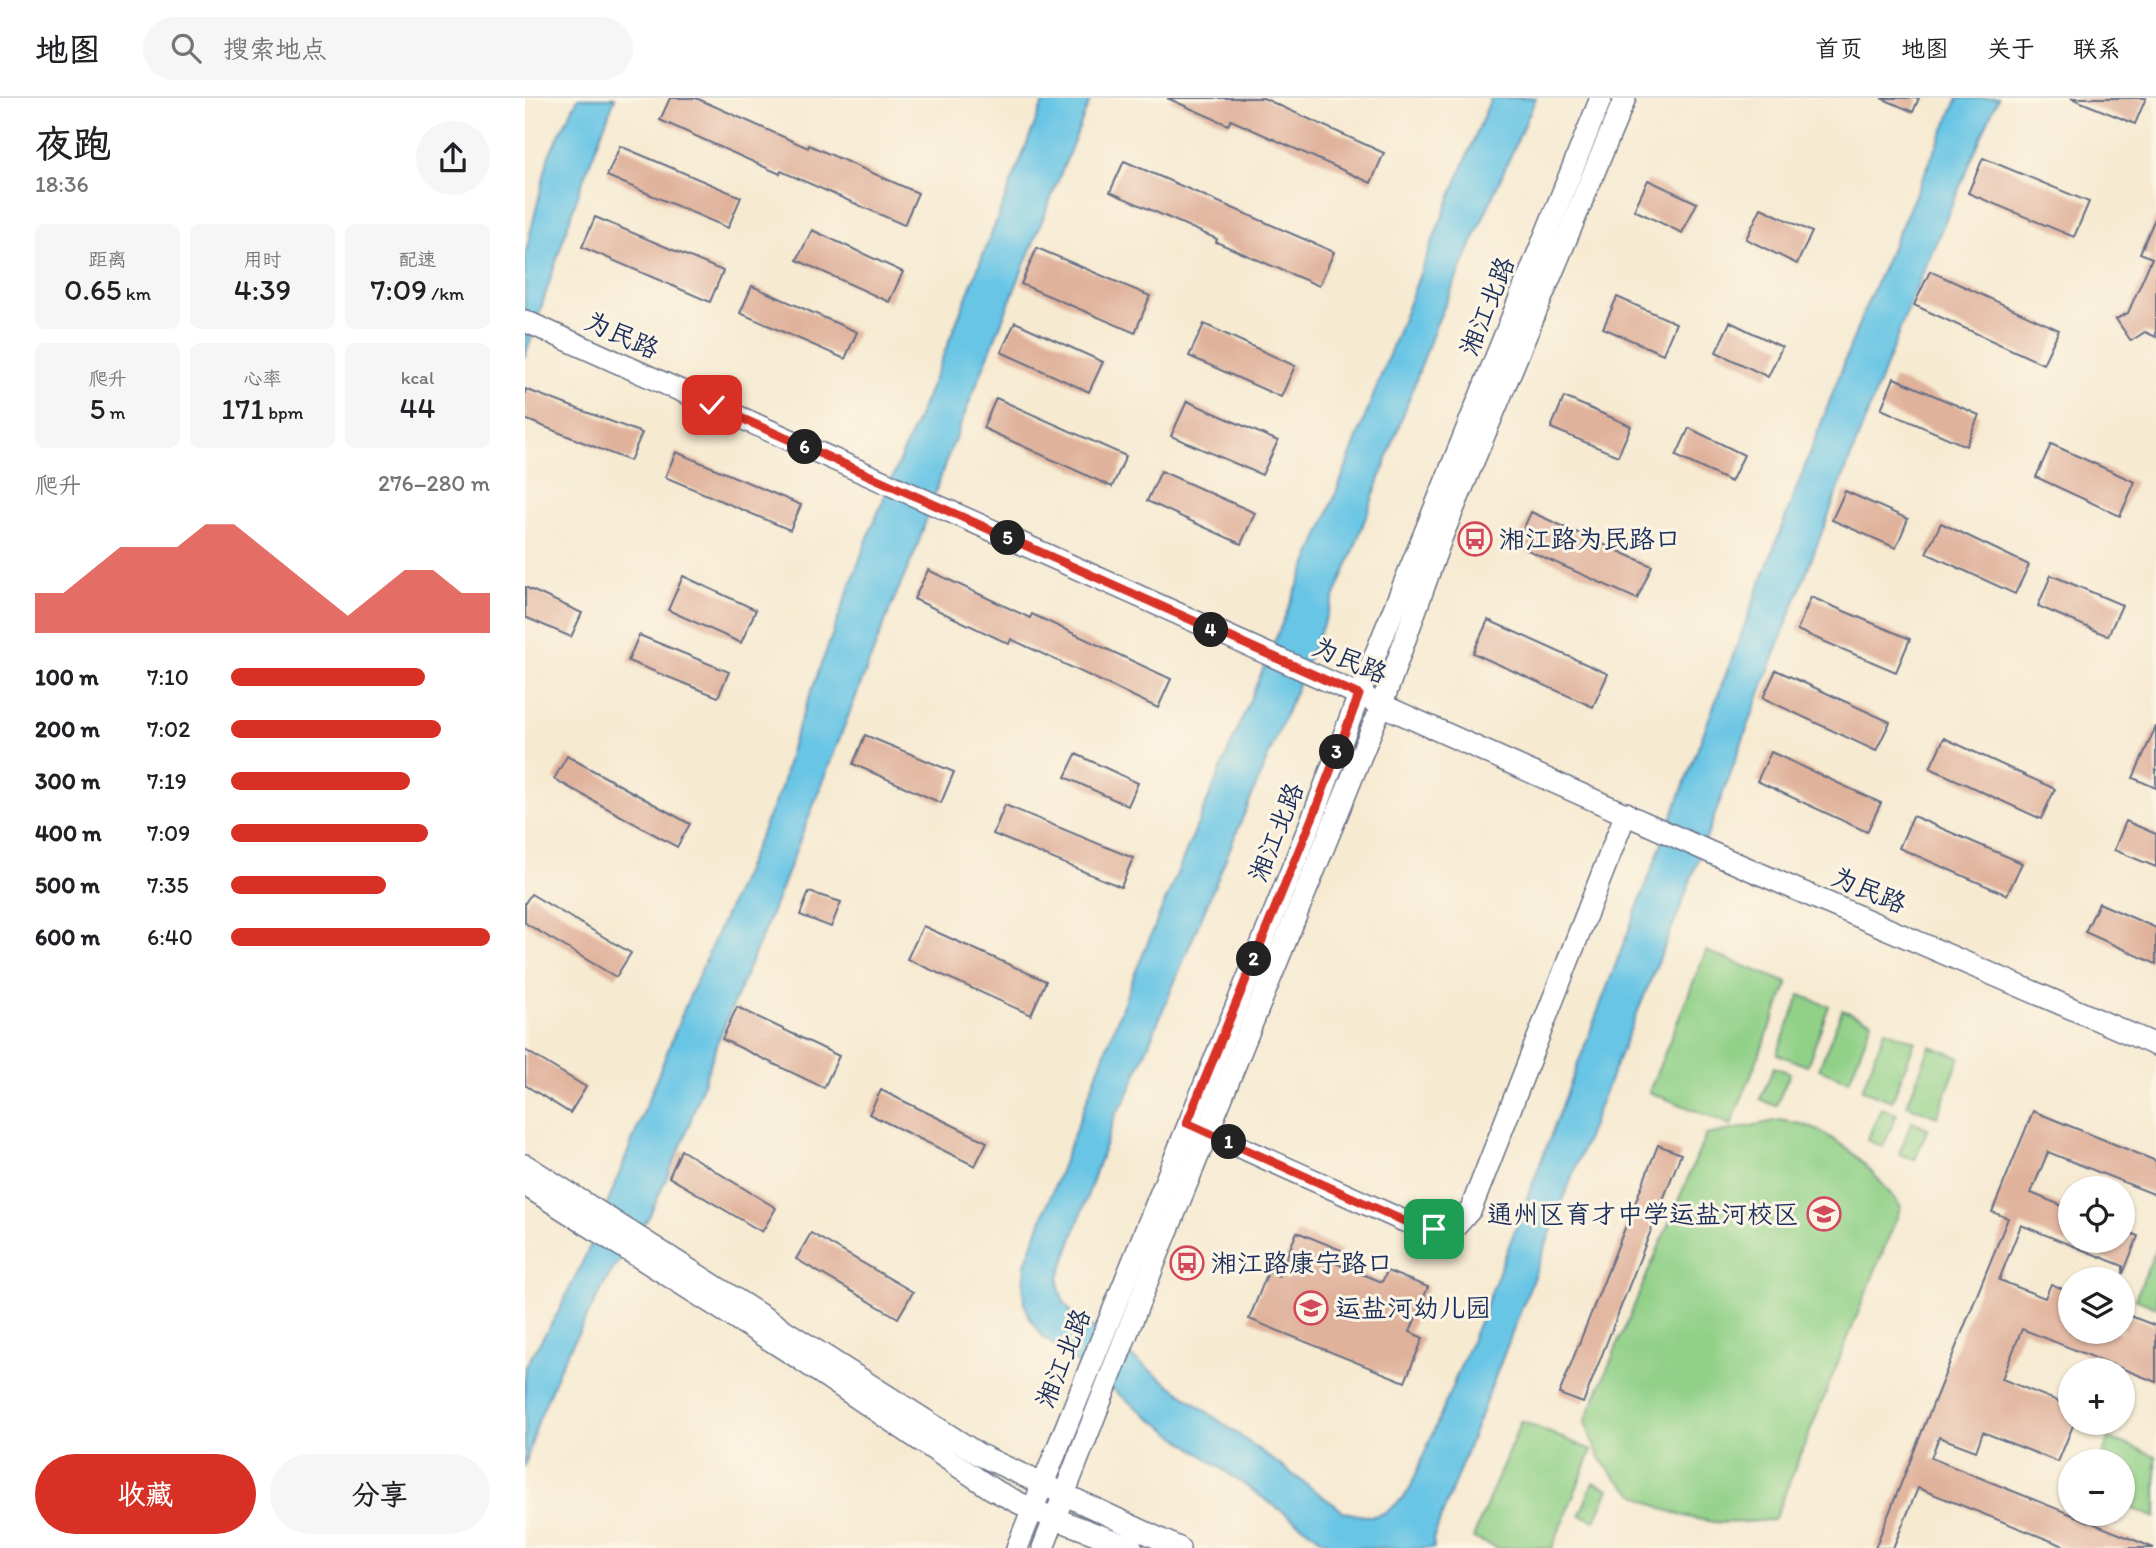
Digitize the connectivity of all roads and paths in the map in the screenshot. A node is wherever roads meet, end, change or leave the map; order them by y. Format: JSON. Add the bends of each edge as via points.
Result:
{"nodes":[{"id":1,"x":1601,"y":98,"type":"edge"},
{"id":2,"x":1625,"y":98,"type":"edge"},
{"id":3,"x":535,"y":326,"type":"edge"},
{"id":4,"x":1359,"y":695,"type":"junction"},
{"id":5,"x":1382,"y":704,"type":"junction"},
{"id":6,"x":1626,"y":813,"type":"junction"},
{"id":7,"x":2156,"y":1045,"type":"edge"},
{"id":8,"x":1187,"y":1123,"type":"junction"},
{"id":9,"x":1207,"y":1132,"type":"junction"},
{"id":10,"x":525,"y":1165,"type":"edge"},
{"id":11,"x":525,"y":1185,"type":"edge"},
{"id":12,"x":586,"y":1214,"type":"junction"},
{"id":13,"x":650,"y":1253,"type":"junction"},
{"id":14,"x":1043,"y":1483,"type":"junction"},
{"id":15,"x":1064,"y":1494,"type":"junction"},
{"id":16,"x":1033,"y":1510,"type":"junction"},
{"id":17,"x":1055,"y":1518,"type":"junction"},
{"id":18,"x":1017,"y":1548,"type":"edge"},
{"id":19,"x":1043,"y":1548,"type":"edge"},
{"id":20,"x":1132,"y":1548,"type":"edge"},
{"id":21,"x":1178,"y":1548,"type":"edge"}],
"edges":[{"from":1,"to":4,"type":"street","name":"湘江北路"},
{"from":2,"to":5,"type":"street","name":"湘江北路","via":[[1442,536]]},
{"from":3,"to":4,"type":"street","name":"为民路"},
{"from":4,"to":5,"type":"street","name":"为民路"},
{"from":4,"to":8,"type":"street","name":"湘江北路"},
{"from":5,"to":6,"type":"street","name":"为民路"},
{"from":5,"to":9,"type":"street","name":"湘江北路"},
{"from":6,"to":7,"type":"street","name":"为民路"},
{"from":6,"to":9,"type":"street","via":[[1471,1209],[1456,1226],[1434,1229],[1404,1221]]},
{"from":8,"to":9,"type":"street"},
{"from":8,"to":14,"type":"street","name":"湘江北路"},
{"from":9,"to":15,"type":"street","name":"湘江北路"},
{"from":10,"to":12,"type":"street"},
{"from":11,"to":12,"type":"street"},
{"from":12,"to":13,"type":"street"},
{"from":13,"to":14,"type":"street","via":[[980,1455]]},
{"from":13,"to":16,"type":"street","via":[[992,1489]]},
{"from":14,"to":15,"type":"street"},
{"from":14,"to":16,"type":"street","name":"湘江北路"},
{"from":15,"to":17,"type":"street","name":"湘江北路"},
{"from":15,"to":21,"type":"street"},
{"from":16,"to":17,"type":"street"},
{"from":16,"to":18,"type":"street","name":"湘江北路"},
{"from":17,"to":19,"type":"street","name":"湘江北路"},
{"from":17,"to":20,"type":"street"}]}
